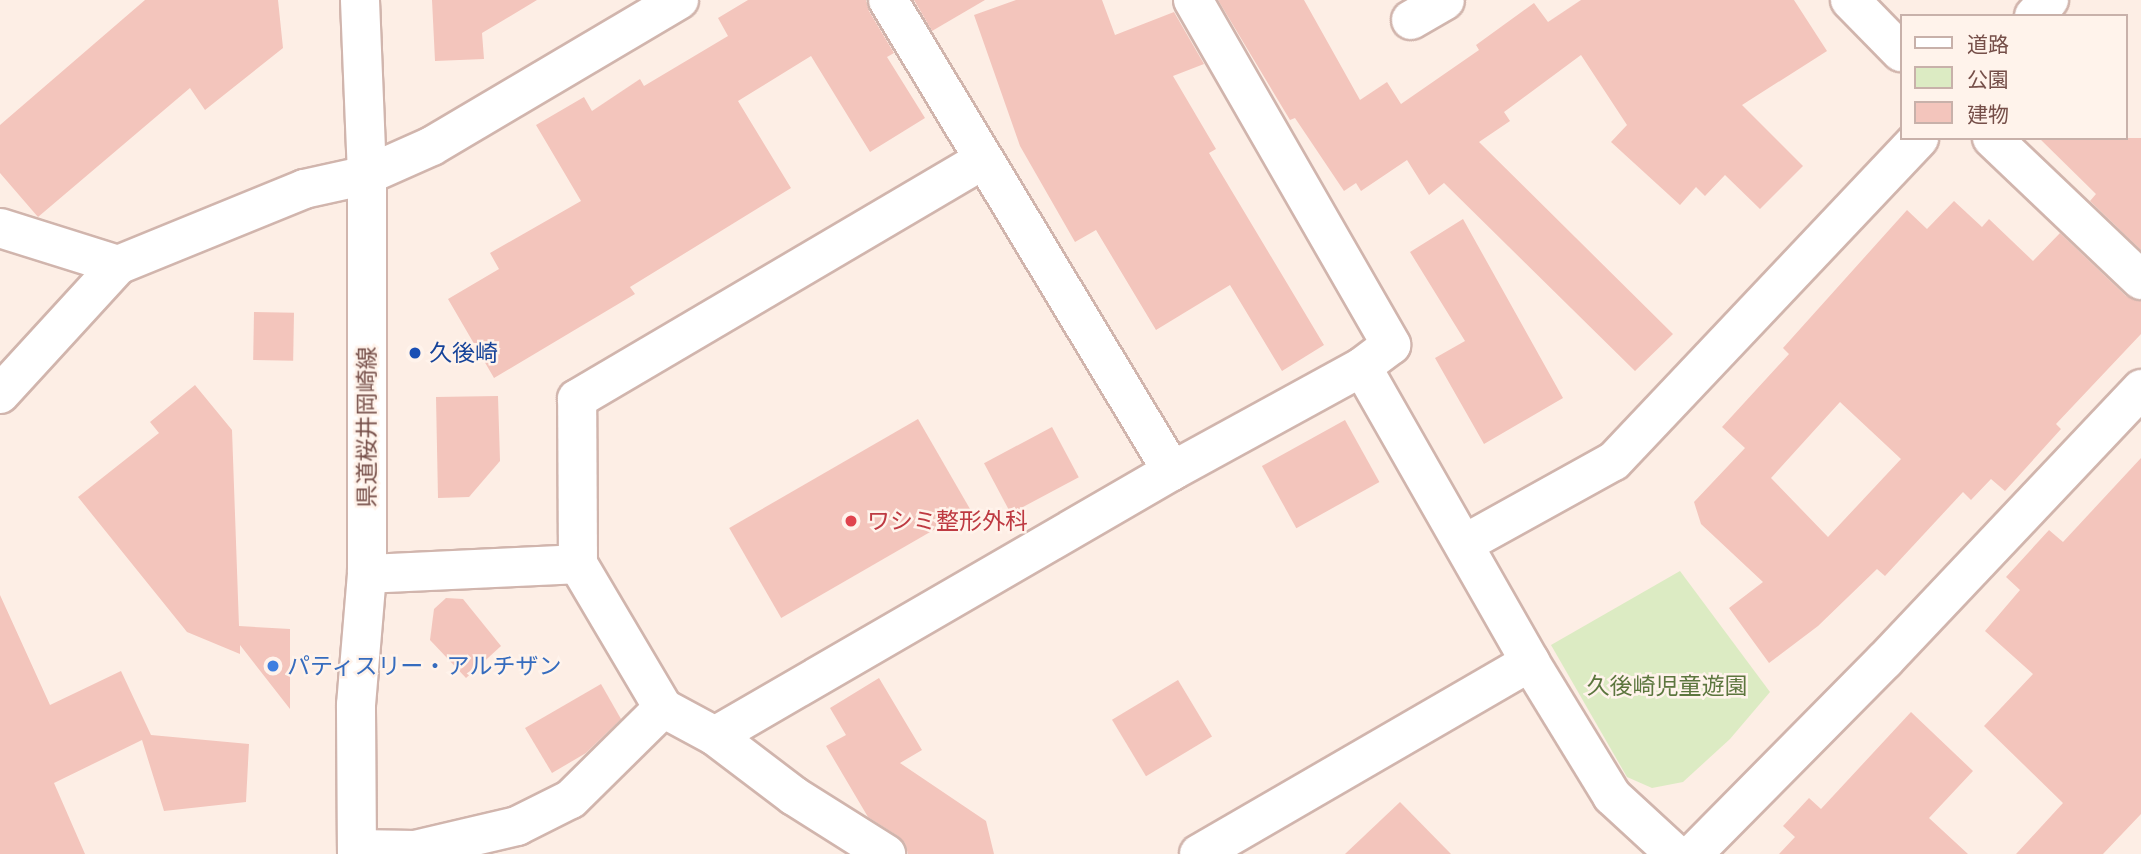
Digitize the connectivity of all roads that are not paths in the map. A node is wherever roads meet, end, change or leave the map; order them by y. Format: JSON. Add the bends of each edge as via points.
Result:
{"nodes":[{"id":1,"x":360,"y":0,"type":"edge"},
{"id":2,"x":679,"y":0,"type":"edge"},
{"id":3,"x":888,"y":0,"type":"edge"},
{"id":4,"x":1193,"y":0,"type":"edge"},
{"id":5,"x":1445,"y":0,"type":"edge"},
{"id":6,"x":1850,"y":0,"type":"edge"},
{"id":7,"x":2049,"y":0,"type":"edge"},
{"id":8,"x":2036,"y":14,"type":"edge"},
{"id":9,"x":1411,"y":20,"type":"dead end"},
{"id":10,"x":1899,"y":50,"type":"edge"},
{"id":11,"x":1917,"y":140,"type":"edge"},
{"id":12,"x":1994,"y":140,"type":"edge"},
{"id":13,"x":982,"y":160,"type":"junction"},
{"id":14,"x":367,"y":175,"type":"junction"},
{"id":15,"x":0,"y":228,"type":"edge"},
{"id":16,"x":118,"y":265,"type":"junction"},
{"id":17,"x":2141,"y":280,"type":"edge"},
{"id":18,"x":1362,"y":367,"type":"junction"},
{"id":19,"x":2141,"y":389,"type":"edge"},
{"id":20,"x":0,"y":394,"type":"edge"},
{"id":21,"x":1172,"y":471,"type":"junction"},
{"id":22,"x":1464,"y":544,"type":"junction"},
{"id":23,"x":578,"y":564,"type":"junction"},
{"id":24,"x":366,"y":574,"type":"junction"},
{"id":25,"x":1530,"y":662,"type":"junction"},
{"id":26,"x":663,"y":708,"type":"junction"},
{"id":27,"x":715,"y":736,"type":"junction"},
{"id":28,"x":357,"y":851,"type":"edge"},
{"id":29,"x":886,"y":854,"type":"edge"},
{"id":30,"x":1199,"y":854,"type":"edge"},
{"id":31,"x":1675,"y":854,"type":"edge"},
{"id":32,"x":1693,"y":854,"type":"edge"}],
"edges":[{"from":1,"to":14,"type":"street","name":"県道桜井岡崎線"},
{"from":2,"to":14,"type":"street","via":[[432,146]]},
{"from":3,"to":13,"type":"street"},
{"from":4,"to":18,"type":"street","via":[[1391,345]]},
{"from":5,"to":9,"type":"street"},
{"from":6,"to":10,"type":"street"},
{"from":7,"to":8,"type":"street"},
{"from":11,"to":22,"type":"street","via":[[1614,461]]},
{"from":12,"to":17,"type":"street"},
{"from":13,"to":21,"type":"street"},
{"from":13,"to":23,"type":"street","via":[[577,399]]},
{"from":14,"to":16,"type":"street","via":[[304,189]]},
{"from":14,"to":24,"type":"street","name":"県道桜井岡崎線"},
{"from":15,"to":16,"type":"street"},
{"from":16,"to":20,"type":"street"},
{"from":18,"to":21,"type":"street"},
{"from":18,"to":22,"type":"street"},
{"from":19,"to":32,"type":"street","via":[[1885,660]]},
{"from":21,"to":27,"type":"street"},
{"from":22,"to":25,"type":"street"},
{"from":23,"to":24,"type":"street"},
{"from":23,"to":26,"type":"street"},
{"from":24,"to":28,"type":"street","name":"県道桜井岡崎線","via":[[356,705]]},
{"from":25,"to":30,"type":"street"},
{"from":25,"to":31,"type":"street","via":[[1612,796]]},
{"from":26,"to":27,"type":"street"},
{"from":26,"to":28,"type":"street","via":[[572,799],[517,826],[415,849]]},
{"from":27,"to":29,"type":"street","via":[[794,796]]}]}
